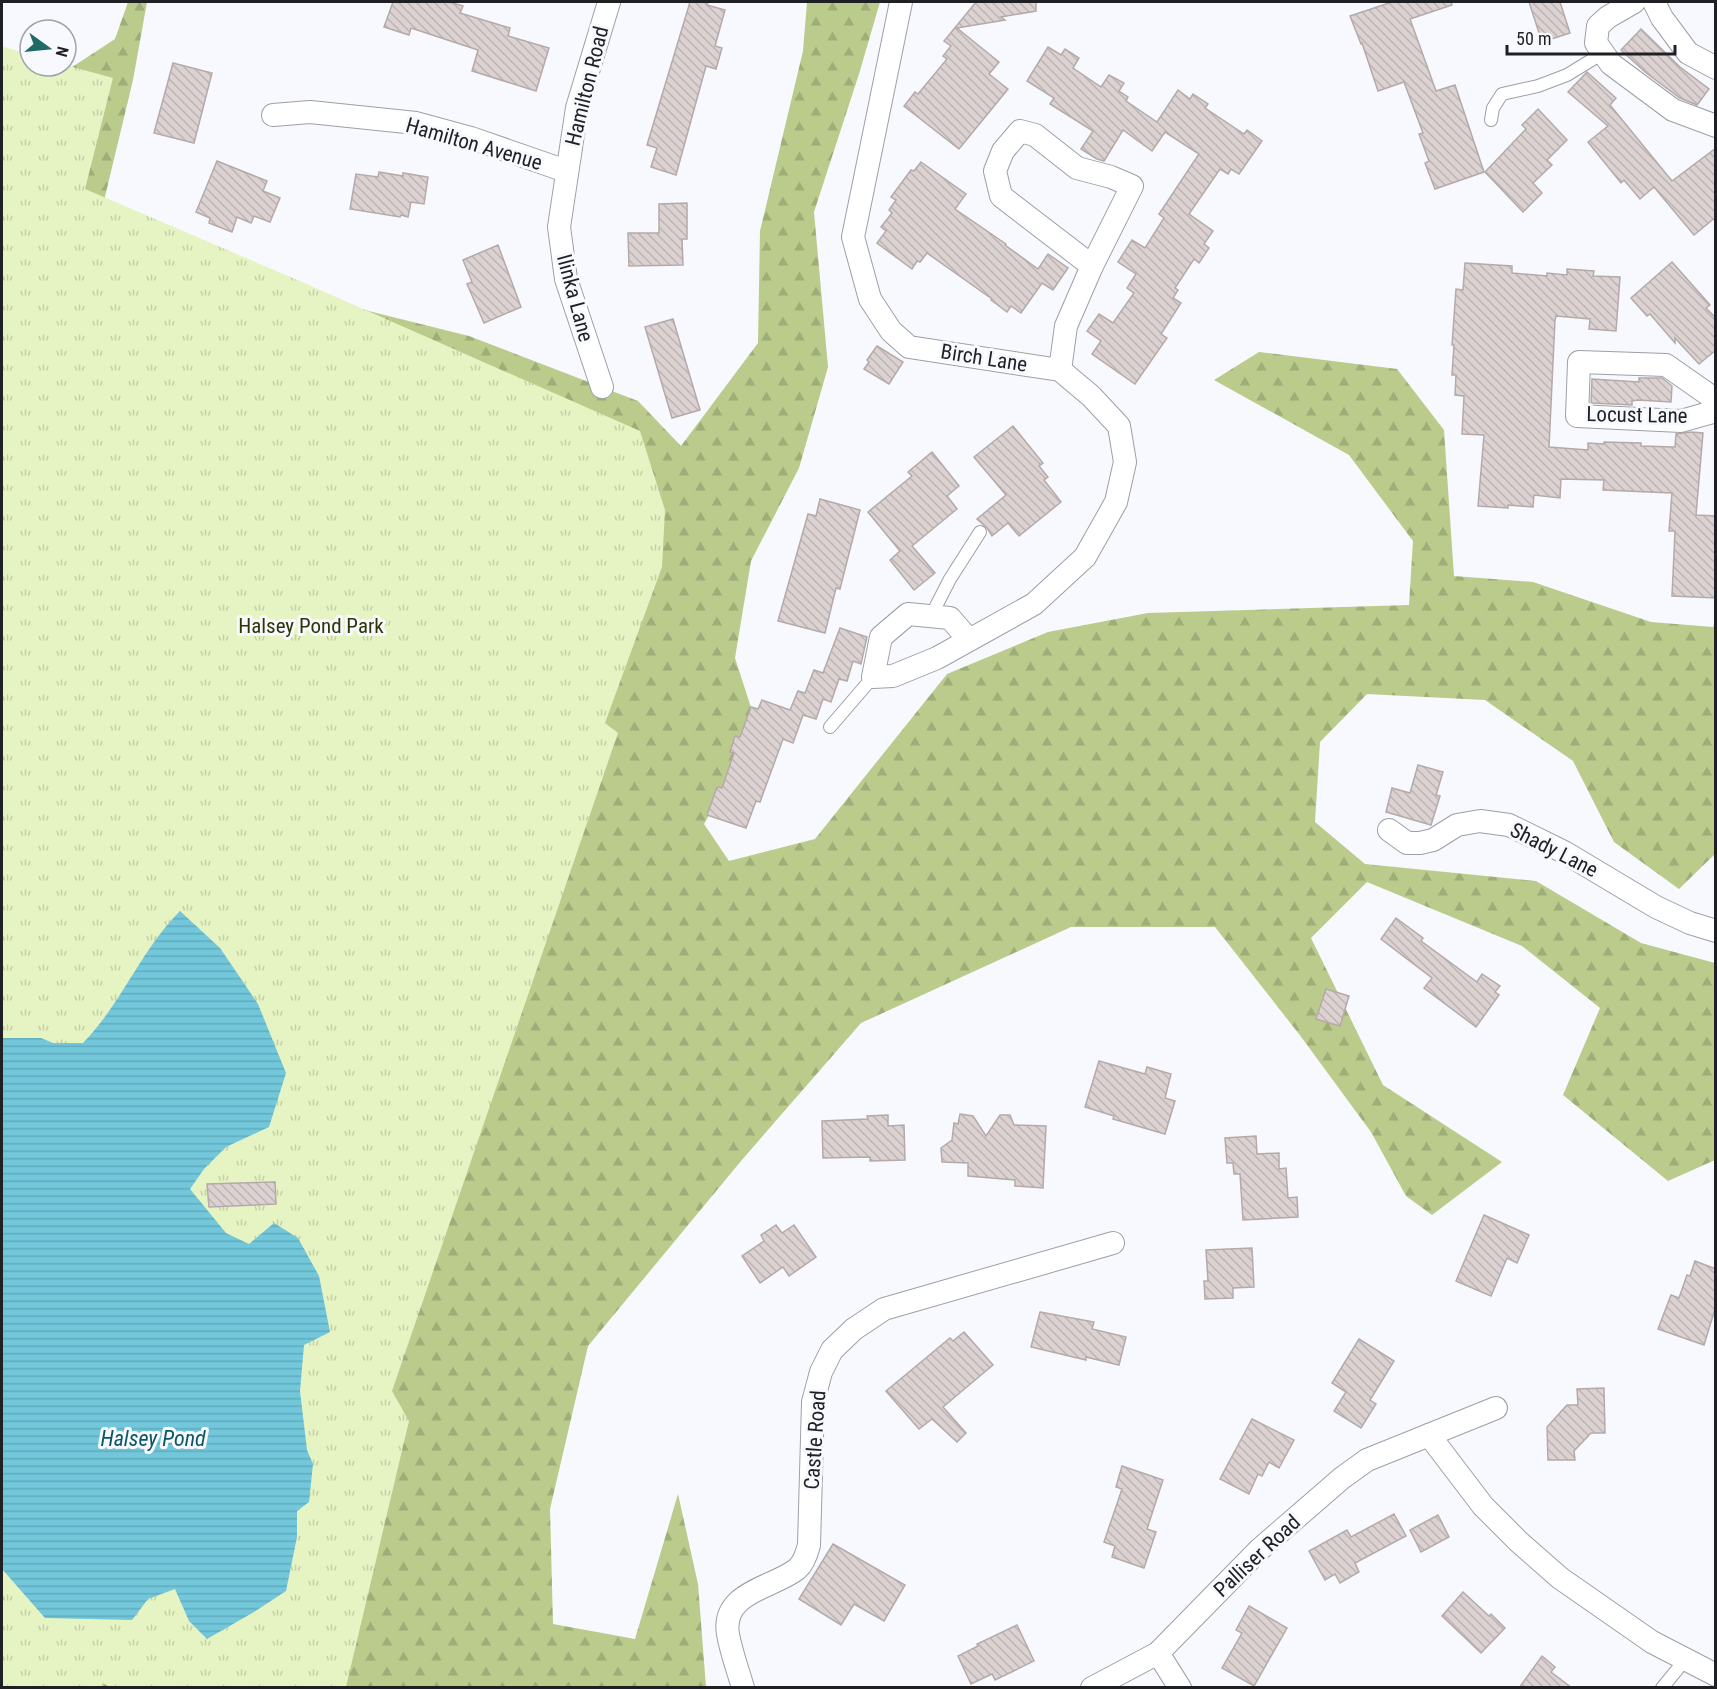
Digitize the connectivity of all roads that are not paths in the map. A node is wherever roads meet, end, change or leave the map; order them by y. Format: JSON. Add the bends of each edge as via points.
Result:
{"nodes":[{"id":1,"x":609,"y":2,"type":"edge"},
{"id":2,"x":901,"y":2,"type":"edge"},
{"id":3,"x":1634,"y":2,"type":"edge"},
{"id":4,"x":1654,"y":2,"type":"edge"},
{"id":5,"x":1603,"y":53,"type":"junction"},
{"id":6,"x":1716,"y":68,"type":"edge"},
{"id":7,"x":273,"y":115,"type":"dead end"},
{"id":8,"x":1491,"y":120,"type":"dead end"},
{"id":9,"x":1716,"y":126,"type":"edge"},
{"id":10,"x":566,"y":171,"type":"junction"},
{"id":11,"x":1092,"y":266,"type":"junction"},
{"id":12,"x":1060,"y":370,"type":"junction"},
{"id":13,"x":602,"y":387,"type":"dead end"},
{"id":14,"x":1716,"y":400,"type":"edge"},
{"id":15,"x":1716,"y":411,"type":"edge"},
{"id":16,"x":980,"y":532,"type":"dead end"},
{"id":17,"x":932,"y":616,"type":"junction"},
{"id":18,"x":969,"y":640,"type":"junction"},
{"id":19,"x":873,"y":677,"type":"junction"},
{"id":20,"x":830,"y":727,"type":"dead end"},
{"id":21,"x":1389,"y":830,"type":"dead end"},
{"id":22,"x":1716,"y":931,"type":"edge"},
{"id":23,"x":1113,"y":1243,"type":"dead end"},
{"id":24,"x":1496,"y":1408,"type":"dead end"},
{"id":25,"x":1429,"y":1435,"type":"junction"},
{"id":26,"x":1158,"y":1653,"type":"junction"},
{"id":27,"x":1685,"y":1660,"type":"junction"},
{"id":28,"x":1716,"y":1675,"type":"edge"},
{"id":29,"x":744,"y":1688,"type":"edge"},
{"id":30,"x":1092,"y":1688,"type":"edge"},
{"id":31,"x":1180,"y":1688,"type":"edge"},
{"id":32,"x":1662,"y":1688,"type":"edge"}],
"edges":[{"from":1,"to":10,"type":"street","name":"Hamilton Road","via":[[577,108]]},
{"from":2,"to":12,"type":"street","name":"Birch Lane","via":[[853,237],[870,299],[891,331],[909,346]]},
{"from":3,"to":5,"type":"street","via":[[1598,26],[1596,43]]},
{"from":4,"to":6,"type":"street","via":[[1688,52]]},
{"from":5,"to":8,"type":"lane","via":[[1567,75],[1502,94],[1492,108]]},
{"from":5,"to":9,"type":"street","via":[[1611,64],[1673,110]]},
{"from":7,"to":10,"type":"street","name":"Hamilton Avenue","via":[[310,112],[416,123]]},
{"from":10,"to":13,"type":"street","name":"Ilinka Lane","via":[[559,227],[566,279]]},
{"from":11,"to":11,"type":"street","via":[[1132,186],[1077,168],[1035,135],[1020,131],[1003,151],[995,171],[1000,196]]},
{"from":11,"to":12,"type":"street","via":[[1066,326]]},
{"from":12,"to":18,"type":"street","via":[[1119,426],[1125,462],[1116,502],[1077,565],[1034,604]]},
{"from":14,"to":15,"type":"street","name":"Locust Lane","via":[[1666,365],[1579,362],[1577,416],[1681,421]]},
{"from":16,"to":17,"type":"lane"},
{"from":17,"to":18,"type":"street","via":[[950,618]]},
{"from":17,"to":19,"type":"street","via":[[908,614],[881,637]]},
{"from":18,"to":19,"type":"street","via":[[893,675]]},
{"from":19,"to":20,"type":"lane"},
{"from":21,"to":22,"type":"street","name":"Shady Lane","via":[[1407,843],[1420,843],[1457,825],[1480,821],[1509,825],[1564,852],[1656,907]]},
{"from":23,"to":29,"type":"street","name":"Castle Road","via":[[884,1309],[832,1350],[813,1402],[806,1556],[797,1569],[743,1596],[729,1615],[728,1632]]},
{"from":24,"to":25,"type":"street","name":"Palliser Road"},
{"from":25,"to":26,"type":"street","name":"Palliser Road","via":[[1367,1460],[1342,1478],[1260,1549]]},
{"from":25,"to":27,"type":"street","via":[[1483,1506],[1519,1542],[1560,1578],[1652,1642]]},
{"from":26,"to":30,"type":"street","name":"Palliser Road"},
{"from":26,"to":31,"type":"street"},
{"from":27,"to":28,"type":"street"},
{"from":27,"to":32,"type":"lane"}]}
